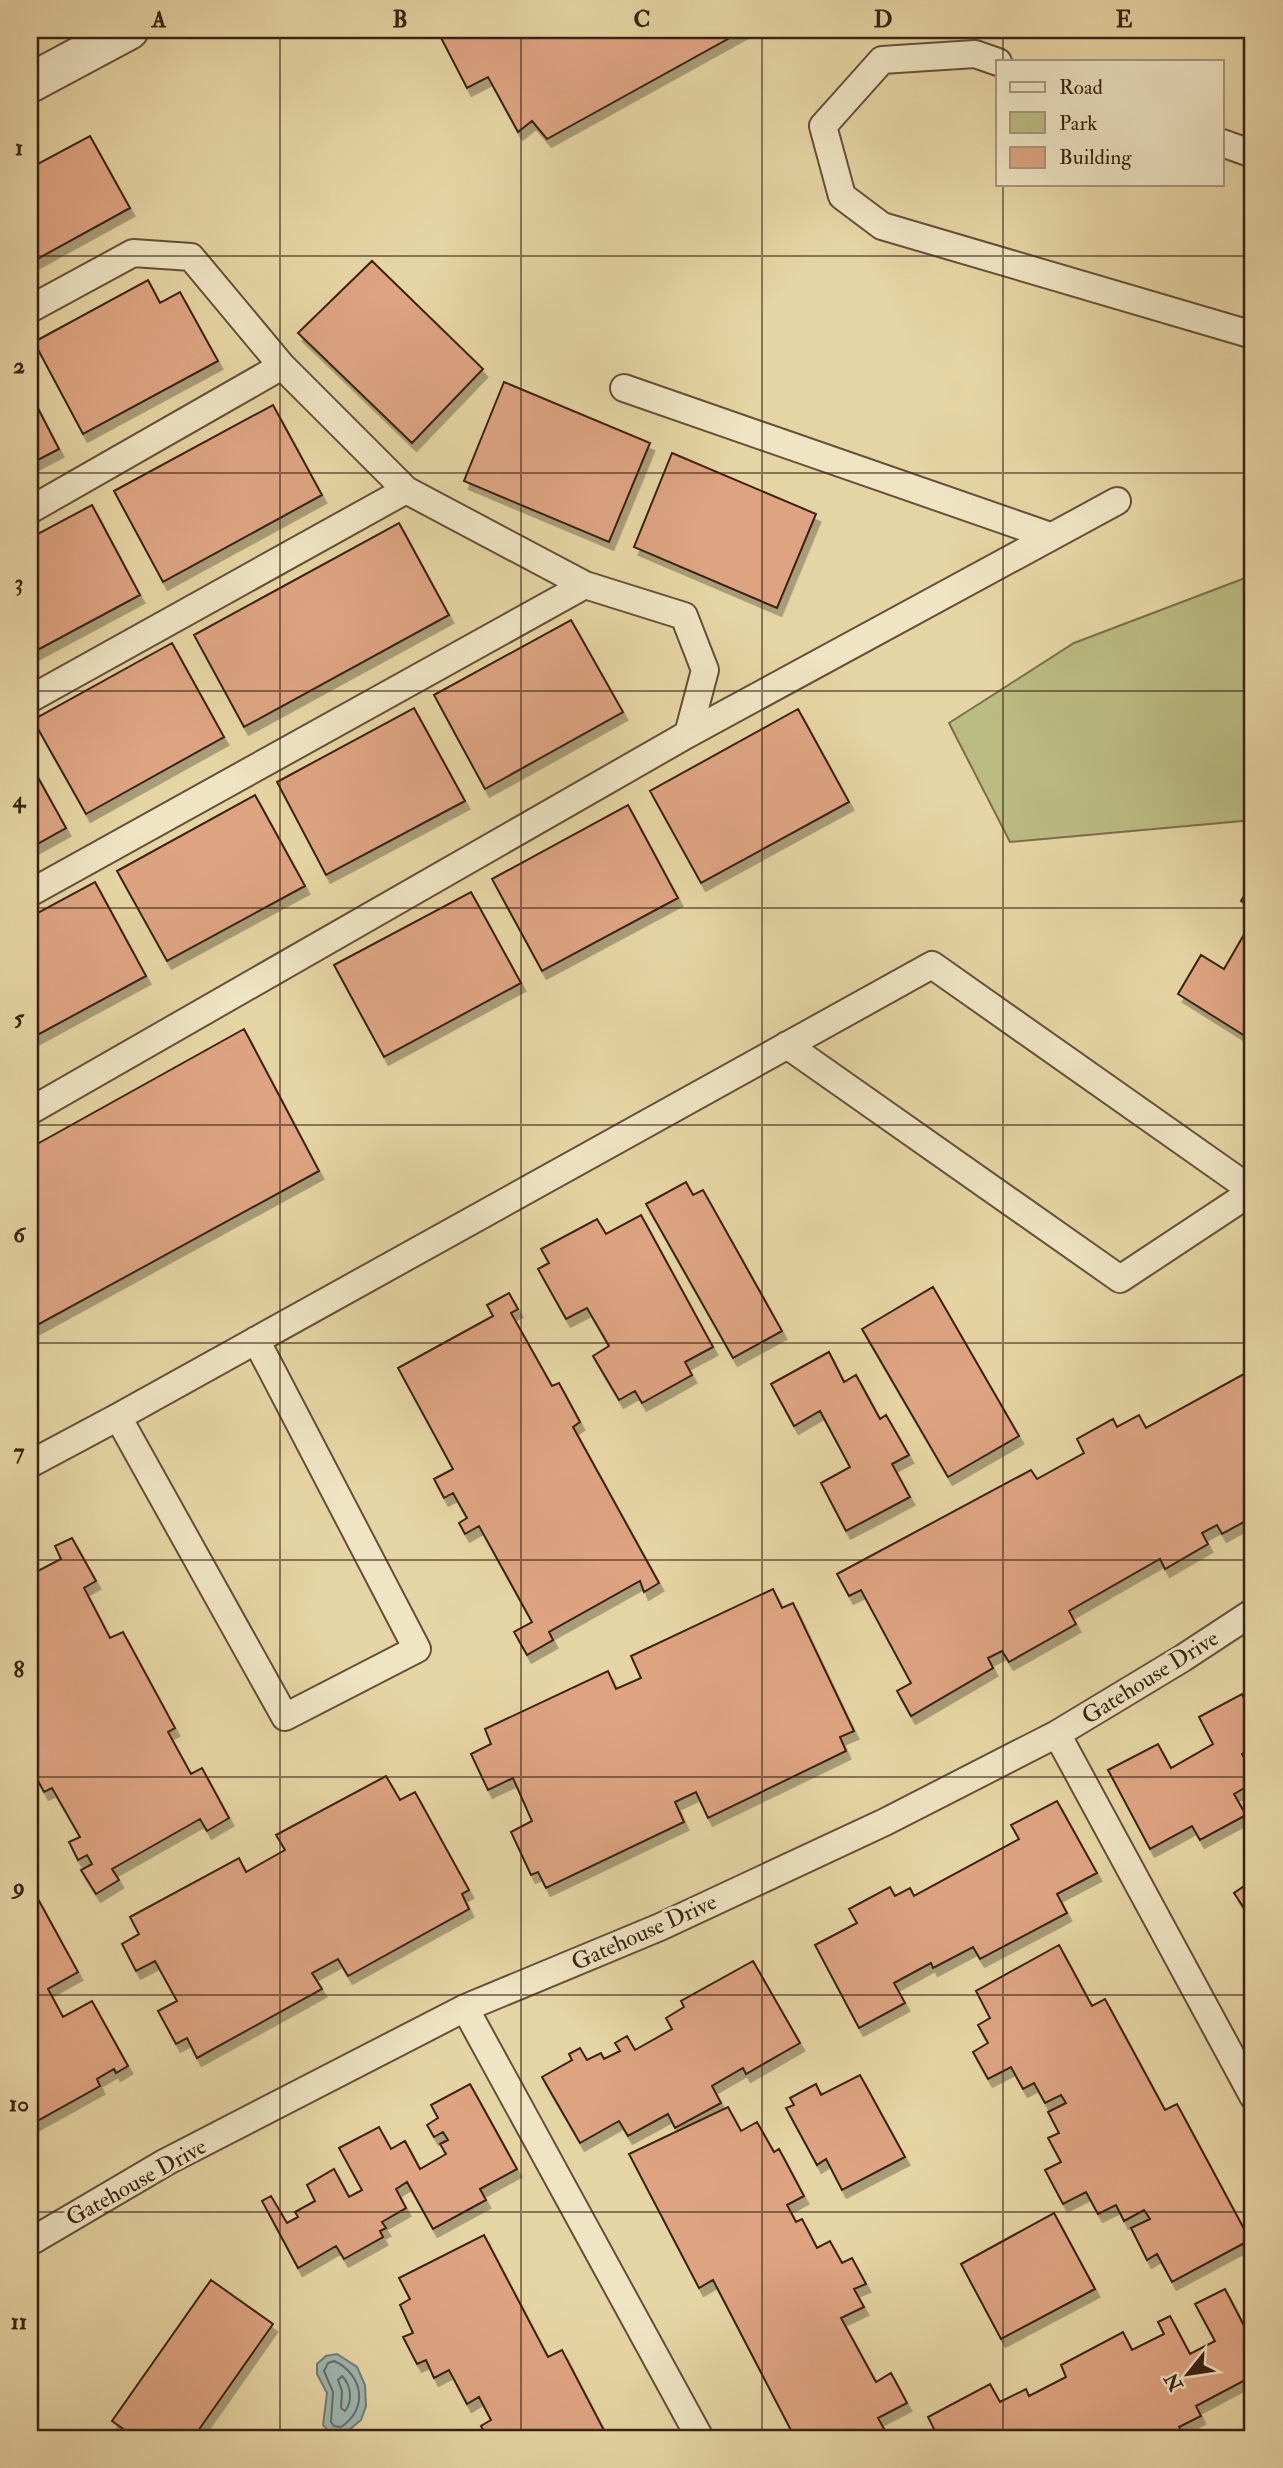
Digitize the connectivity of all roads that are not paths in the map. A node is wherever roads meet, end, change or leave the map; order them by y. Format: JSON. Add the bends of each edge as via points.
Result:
{"nodes":[{"id":1,"x":129,"y":30,"type":"edge"},
{"id":2,"x":996,"y":61,"type":"edge"},
{"id":3,"x":30,"y":83,"type":"edge"},
{"id":4,"x":1224,"y":144,"type":"edge"},
{"id":5,"x":1253,"y":154,"type":"edge"},
{"id":6,"x":30,"y":309,"type":"edge"},
{"id":7,"x":1253,"y":335,"type":"edge"},
{"id":8,"x":282,"y":366,"type":"junction"},
{"id":9,"x":624,"y":388,"type":"dead end"},
{"id":10,"x":407,"y":490,"type":"junction"},
{"id":11,"x":1117,"y":501,"type":"dead end"},
{"id":12,"x":30,"y":510,"type":"edge"},
{"id":13,"x":1050,"y":536,"type":"junction"},
{"id":14,"x":585,"y":585,"type":"junction"},
{"id":15,"x":30,"y":699,"type":"edge"},
{"id":16,"x":688,"y":734,"type":"junction"},
{"id":17,"x":30,"y":893,"type":"edge"},
{"id":18,"x":787,"y":1045,"type":"junction"},
{"id":19,"x":30,"y":1111,"type":"edge"},
{"id":20,"x":256,"y":1340,"type":"junction"},
{"id":21,"x":118,"y":1417,"type":"junction"},
{"id":22,"x":30,"y":1464,"type":"edge"},
{"id":23,"x":1253,"y":1612,"type":"edge"},
{"id":24,"x":1057,"y":1734,"type":"junction"},
{"id":25,"x":465,"y":2008,"type":"junction"},
{"id":26,"x":1253,"y":2096,"type":"edge"},
{"id":27,"x":30,"y":2242,"type":"edge"},
{"id":28,"x":700,"y":2438,"type":"edge"}],
"edges":[{"from":1,"to":3,"type":"street"},
{"from":2,"to":7,"type":"lane","via":[[975,54],[882,60],[823,126],[842,196],[882,226]]},
{"from":4,"to":5,"type":"lane"},
{"from":6,"to":8,"type":"lane","via":[[133,253],[191,257]]},
{"from":8,"to":10,"type":"lane"},
{"from":8,"to":12,"type":"lane"},
{"from":9,"to":13,"type":"lane"},
{"from":10,"to":14,"type":"lane"},
{"from":10,"to":15,"type":"lane"},
{"from":11,"to":13,"type":"lane"},
{"from":13,"to":16,"type":"lane"},
{"from":14,"to":16,"type":"lane","via":[[684,616],[705,670]]},
{"from":14,"to":17,"type":"lane"},
{"from":16,"to":19,"type":"lane"},
{"from":18,"to":18,"type":"lane","via":[[932,965],[1253,1191],[1121,1279]]},
{"from":18,"to":20,"type":"lane"},
{"from":20,"to":21,"type":"lane"},
{"from":20,"to":21,"type":"lane","via":[[417,1649],[285,1717]]},
{"from":21,"to":22,"type":"lane"},
{"from":23,"to":24,"type":"lane","name":"Gatehouse Drive"},
{"from":24,"to":25,"type":"lane","name":"Gatehouse Drive","via":[[885,1822],[660,1927]]},
{"from":24,"to":26,"type":"lane"},
{"from":25,"to":27,"type":"lane","name":"Gatehouse Drive","via":[[166,2162]]},
{"from":25,"to":28,"type":"lane"}]}
